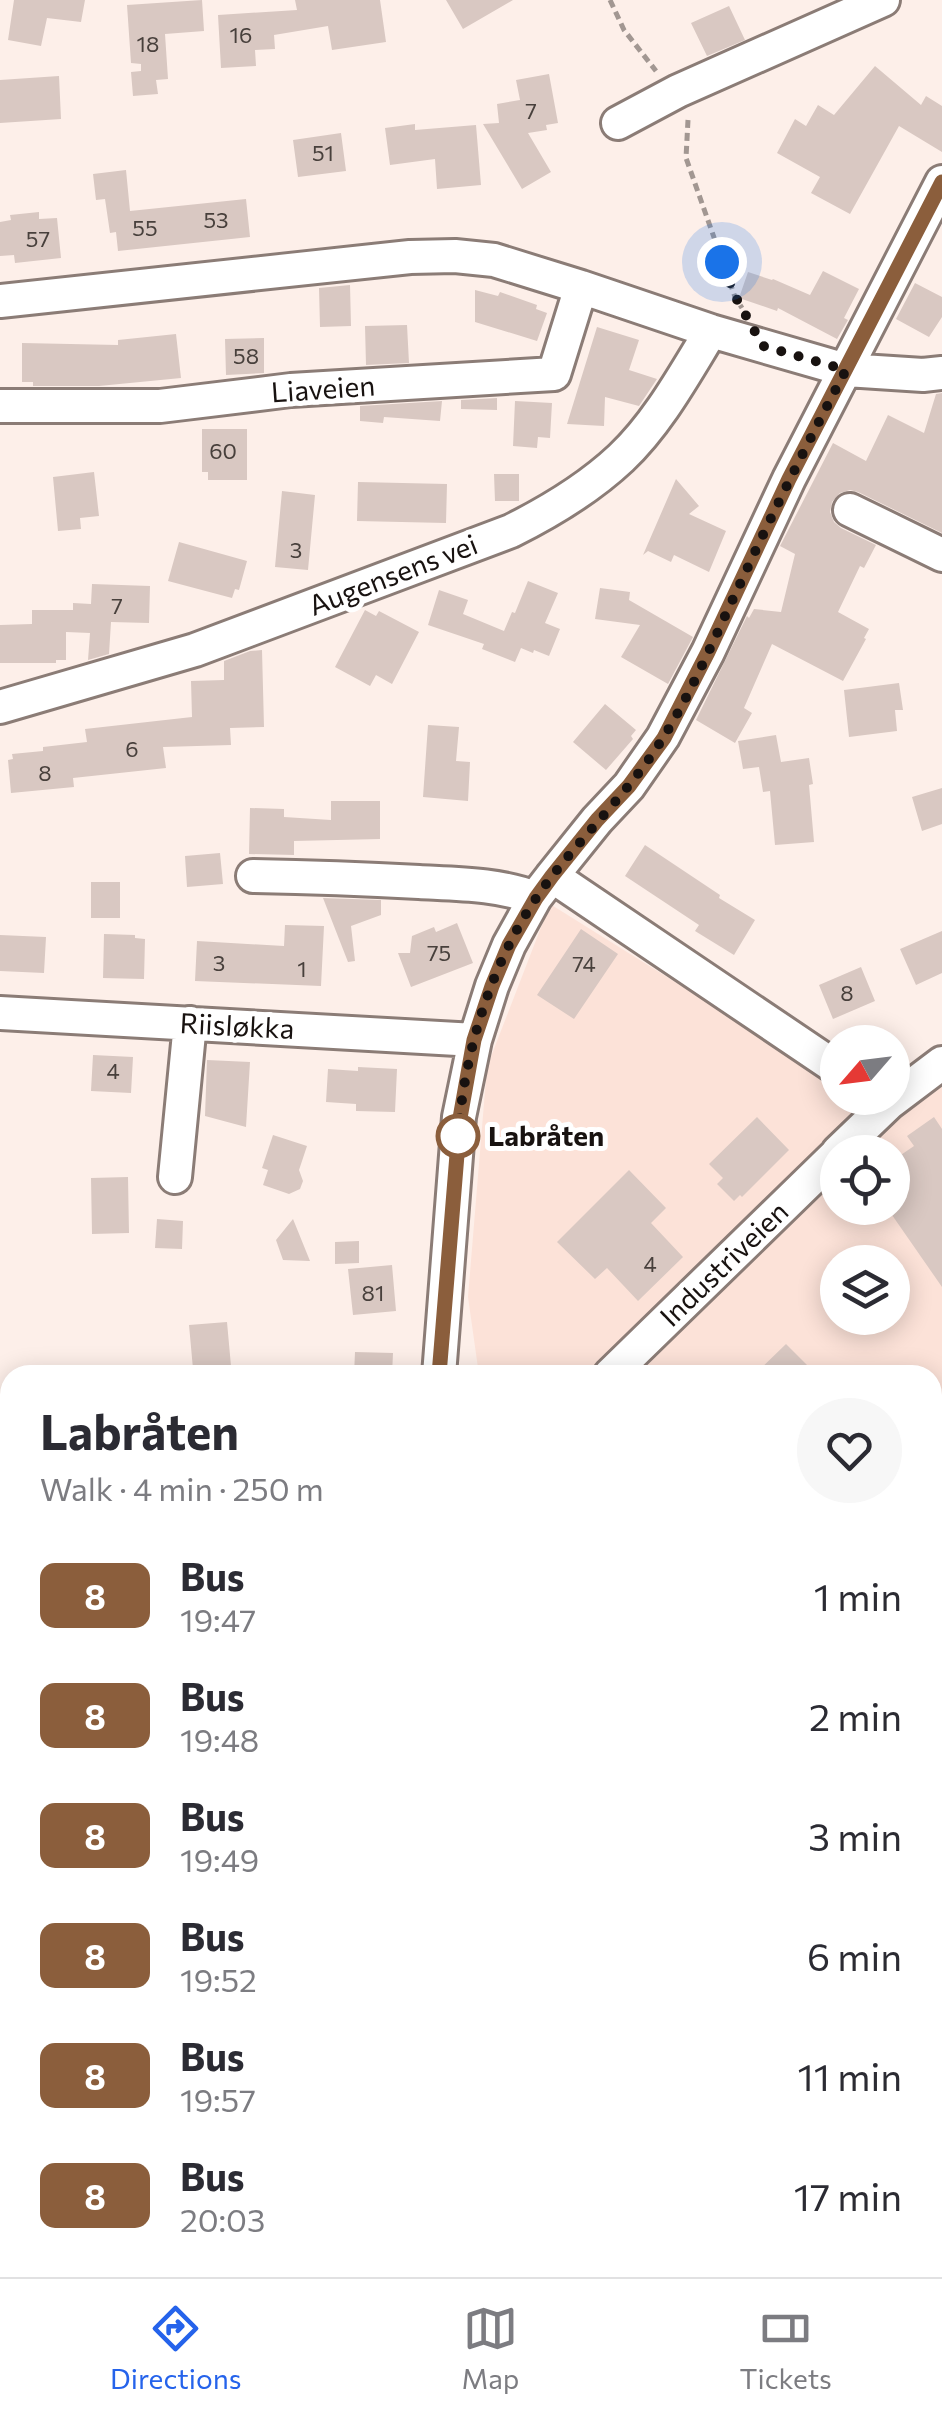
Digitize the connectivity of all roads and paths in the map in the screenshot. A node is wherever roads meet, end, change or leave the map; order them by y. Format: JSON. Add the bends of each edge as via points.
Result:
{"nodes":[{"id":1,"x":610,"y":0,"type":"edge"},
{"id":2,"x":884,"y":0,"type":"edge"},
{"id":3,"x":678,"y":91,"type":"junction"},
{"id":4,"x":618,"y":124,"type":"dead end"},
{"id":5,"x":942,"y":182,"type":"edge"},
{"id":6,"x":581,"y":286,"type":"junction"},
{"id":7,"x":0,"y":302,"type":"edge"},
{"id":8,"x":711,"y":332,"type":"junction"},
{"id":9,"x":763,"y":346,"type":"junction"},
{"id":10,"x":846,"y":370,"type":"junction"},
{"id":11,"x":942,"y":373,"type":"edge"},
{"id":12,"x":0,"y":406,"type":"edge"},
{"id":13,"x":850,"y":510,"type":"dead end"},
{"id":14,"x":942,"y":555,"type":"edge"},
{"id":15,"x":0,"y":707,"type":"edge"},
{"id":16,"x":253,"y":876,"type":"dead end"},
{"id":17,"x":544,"y":888,"type":"junction"},
{"id":18,"x":0,"y":1013,"type":"edge"},
{"id":19,"x":190,"y":1023,"type":"junction"},
{"id":20,"x":474,"y":1040,"type":"junction"},
{"id":21,"x":820,"y":1058,"type":"edge"},
{"id":22,"x":942,"y":1063,"type":"edge"},
{"id":23,"x":910,"y":1083,"type":"edge"},
{"id":24,"x":871,"y":1115,"type":"edge"},
{"id":25,"x":854,"y":1135,"type":"edge"},
{"id":26,"x":820,"y":1171,"type":"edge"},
{"id":27,"x":175,"y":1176,"type":"dead end"},
{"id":28,"x":440,"y":1365,"type":"edge"},
{"id":29,"x":620,"y":1365,"type":"edge"}],
"edges":[{"from":1,"to":3,"type":"path","via":[[634,45]]},
{"from":2,"to":3,"type":"street"},
{"from":3,"to":4,"type":"street"},
{"from":3,"to":9,"type":"path","via":[[688,111],[686,158],[735,296]]},
{"from":5,"to":10,"type":"street"},
{"from":6,"to":7,"type":"street","via":[[494,260],[455,256]]},
{"from":6,"to":8,"type":"street"},
{"from":6,"to":12,"type":"street","name":"Liaveien","via":[[554,374],[291,390],[160,406]]},
{"from":8,"to":9,"type":"street"},
{"from":8,"to":15,"type":"street","name":"Augensens vei","via":[[623,456],[556,508],[195,650]]},
{"from":9,"to":10,"type":"street"},
{"from":10,"to":11,"type":"street"},
{"from":10,"to":17,"type":"street","via":[[664,738]]},
{"from":13,"to":14,"type":"street"},
{"from":16,"to":17,"type":"street"},
{"from":17,"to":20,"type":"street","via":[[509,945]]},
{"from":17,"to":21,"type":"street"},
{"from":18,"to":19,"type":"street","name":"Riisløkka"},
{"from":19,"to":20,"type":"street","name":"Riisløkka"},
{"from":19,"to":27,"type":"street"},
{"from":20,"to":28,"type":"street","via":[[460,1118]]},
{"from":22,"to":23,"type":"street","name":"Industriveien"},
{"from":24,"to":25,"type":"street","name":"Industriveien"},
{"from":26,"to":29,"type":"street","name":"Industriveien"}]}
